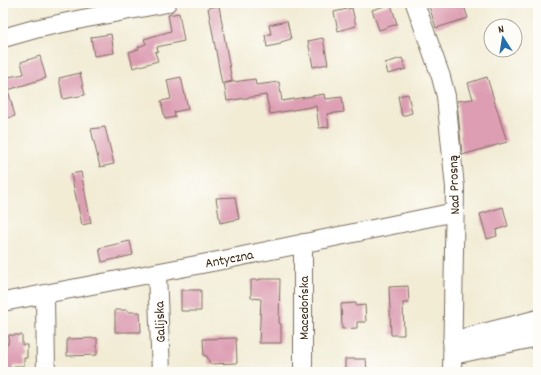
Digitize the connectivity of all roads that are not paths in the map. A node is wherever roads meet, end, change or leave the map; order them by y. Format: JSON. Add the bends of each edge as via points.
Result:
{"nodes":[{"id":1,"x":167,"y":3,"type":"edge"},
{"id":2,"x":415,"y":3,"type":"edge"},
{"id":3,"x":3,"y":38,"type":"edge"},
{"id":4,"x":455,"y":212,"type":"junction"},
{"id":5,"x":304,"y":243,"type":"junction"},
{"id":6,"x":157,"y":273,"type":"junction"},
{"id":7,"x":45,"y":295,"type":"junction"},
{"id":8,"x":3,"y":302,"type":"edge"},
{"id":9,"x":538,"y":319,"type":"edge"},
{"id":10,"x":538,"y":337,"type":"edge"},
{"id":11,"x":452,"y":356,"type":"edge"},
{"id":12,"x":46,"y":372,"type":"edge"},
{"id":13,"x":161,"y":372,"type":"edge"},
{"id":14,"x":303,"y":372,"type":"edge"}],
"edges":[{"from":1,"to":3,"type":"street","via":[[62,23]]},
{"from":2,"to":4,"type":"street","name":"Nad Prosną","via":[[446,96]]},
{"from":4,"to":5,"type":"street","name":"Antyczna"},
{"from":4,"to":11,"type":"street","name":"Nad Prosną"},
{"from":5,"to":6,"type":"street","name":"Antyczna"},
{"from":5,"to":14,"type":"street","name":"Macedońska"},
{"from":6,"to":7,"type":"street","name":"Antyczna"},
{"from":6,"to":13,"type":"street","name":"Galijska"},
{"from":7,"to":8,"type":"street","name":"Antyczna"},
{"from":7,"to":12,"type":"street"},
{"from":9,"to":11,"type":"street"},
{"from":10,"to":11,"type":"street"}]}
